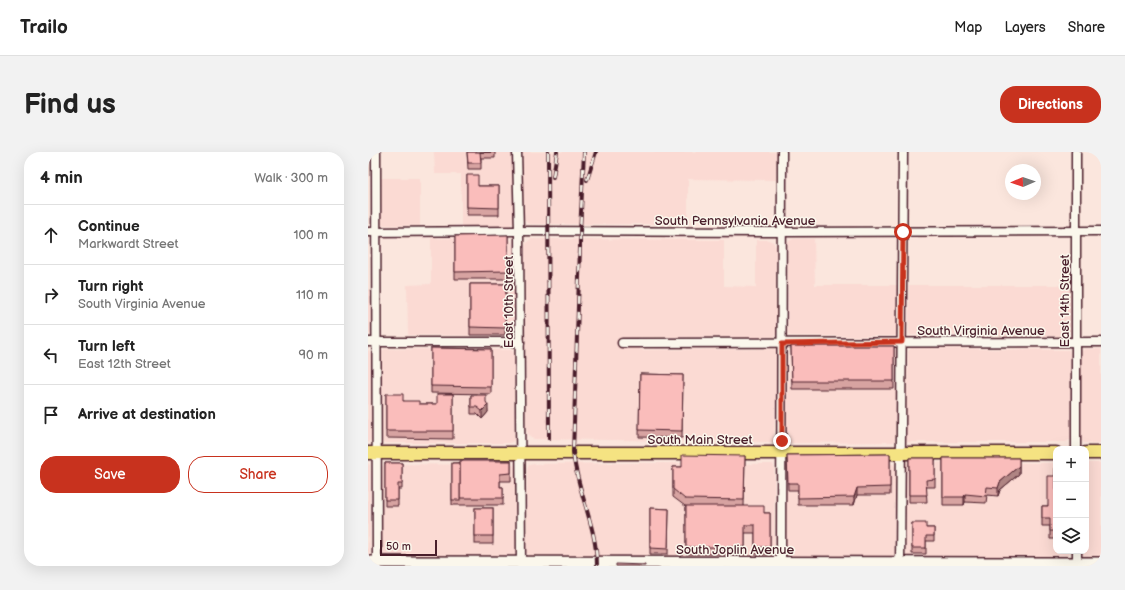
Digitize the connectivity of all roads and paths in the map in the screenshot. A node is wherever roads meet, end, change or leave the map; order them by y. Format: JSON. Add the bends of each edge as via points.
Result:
{"nodes":[{"id":1,"x":376,"y":152,"type":"edge"},
{"id":2,"x":517,"y":152,"type":"edge"},
{"id":3,"x":782,"y":152,"type":"edge"},
{"id":4,"x":903,"y":152,"type":"edge"},
{"id":5,"x":1076,"y":152,"type":"edge"},
{"id":6,"x":519,"y":231,"type":"junction"},
{"id":7,"x":1075,"y":231,"type":"junction"},
{"id":8,"x":1101,"y":231,"type":"edge"},
{"id":9,"x":372,"y":232,"type":"edge"},
{"id":10,"x":782,"y":232,"type":"junction"},
{"id":11,"x":903,"y":232,"type":"junction"},
{"id":12,"x":368,"y":342,"type":"edge"},
{"id":13,"x":377,"y":342,"type":"junction"},
{"id":14,"x":520,"y":342,"type":"junction"},
{"id":15,"x":902,"y":342,"type":"junction"},
{"id":16,"x":1076,"y":342,"type":"junction"},
{"id":17,"x":1101,"y":342,"type":"edge"},
{"id":18,"x":622,"y":344,"type":"dead end"},
{"id":19,"x":782,"y":344,"type":"junction"},
{"id":20,"x":1076,"y":446,"type":"edge"},
{"id":21,"x":521,"y":452,"type":"junction"},
{"id":22,"x":1053,"y":452,"type":"edge"},
{"id":23,"x":373,"y":453,"type":"edge"},
{"id":24,"x":781,"y":453,"type":"junction"},
{"id":25,"x":901,"y":453,"type":"junction"},
{"id":26,"x":1089,"y":453,"type":"edge"},
{"id":27,"x":1101,"y":453,"type":"edge"},
{"id":28,"x":374,"y":563,"type":"edge"},
{"id":29,"x":1101,"y":563,"type":"edge"},
{"id":30,"x":521,"y":564,"type":"edge"},
{"id":31,"x":781,"y":564,"type":"edge"},
{"id":32,"x":900,"y":564,"type":"edge"},
{"id":33,"x":1076,"y":564,"type":"edge"}],
"edges":[{"from":1,"to":9,"type":"street"},
{"from":2,"to":6,"type":"street","name":"East 10th Street"},
{"from":3,"to":10,"type":"street"},
{"from":4,"to":11,"type":"street"},
{"from":5,"to":7,"type":"street","name":"East 14th Street"},
{"from":6,"to":9,"type":"street","name":"South Pennsylvania Avenue"},
{"from":6,"to":10,"type":"street","name":"South Pennsylvania Avenue"},
{"from":6,"to":14,"type":"street","name":"East 10th Street"},
{"from":7,"to":8,"type":"street","name":"South Pennsylvania Avenue"},
{"from":7,"to":11,"type":"street","name":"South Pennsylvania Avenue"},
{"from":7,"to":16,"type":"street","name":"East 14th Street"},
{"from":9,"to":13,"type":"street"},
{"from":10,"to":11,"type":"street","name":"South Pennsylvania Avenue"},
{"from":10,"to":19,"type":"street"},
{"from":11,"to":15,"type":"street"},
{"from":12,"to":13,"type":"street"},
{"from":13,"to":14,"type":"street"},
{"from":13,"to":23,"type":"street"},
{"from":14,"to":21,"type":"street","name":"East 10th Street"},
{"from":15,"to":16,"type":"street","name":"South Virginia Avenue"},
{"from":15,"to":19,"type":"street","name":"South Virginia Avenue"},
{"from":15,"to":25,"type":"street"},
{"from":16,"to":17,"type":"street","name":"South Virginia Avenue"},
{"from":16,"to":20,"type":"street","name":"East 14th Street"},
{"from":18,"to":19,"type":"street","name":"South Virginia Avenue"},
{"from":19,"to":24,"type":"street"},
{"from":21,"to":23,"type":"main road","name":"South Main Street"},
{"from":21,"to":24,"type":"main road","name":"South Main Street"},
{"from":21,"to":30,"type":"street","name":"East 10th Street"},
{"from":22,"to":25,"type":"main road","name":"South Main Street"},
{"from":23,"to":28,"type":"street"},
{"from":24,"to":25,"type":"main road","name":"South Main Street"},
{"from":24,"to":31,"type":"street"},
{"from":25,"to":32,"type":"street"},
{"from":26,"to":27,"type":"main road"},
{"from":28,"to":30,"type":"street","name":"South Joplin Avenue"},
{"from":29,"to":33,"type":"street","name":"South Joplin Avenue"},
{"from":30,"to":31,"type":"street","name":"South Joplin Avenue"},
{"from":31,"to":32,"type":"street","name":"South Joplin Avenue"},
{"from":32,"to":33,"type":"street","name":"South Joplin Avenue"}]}
